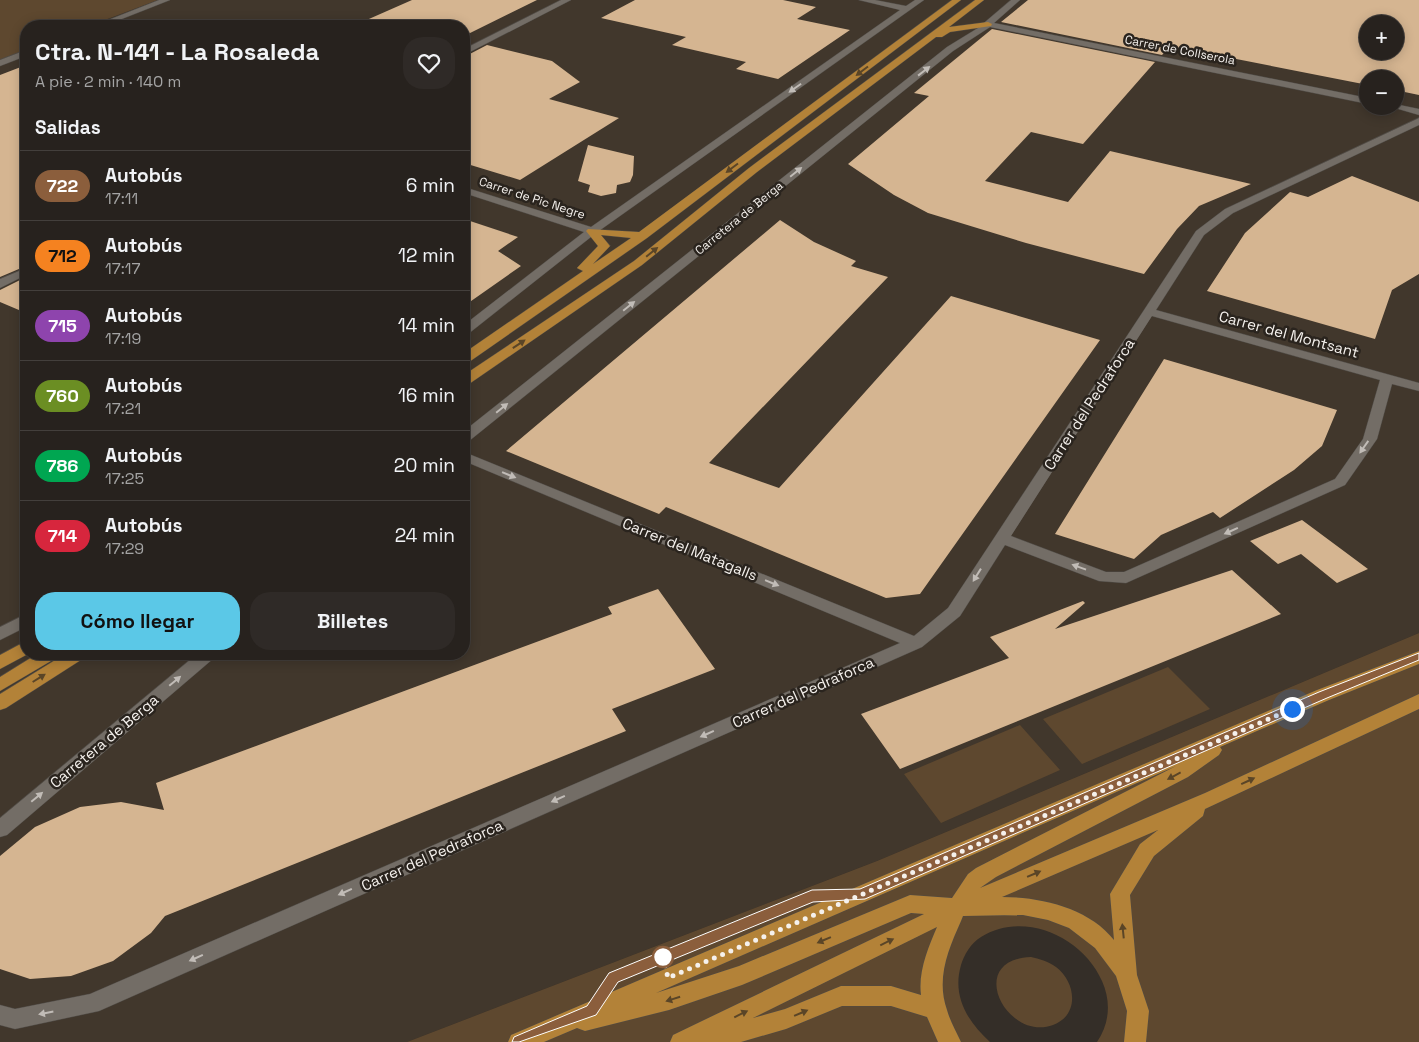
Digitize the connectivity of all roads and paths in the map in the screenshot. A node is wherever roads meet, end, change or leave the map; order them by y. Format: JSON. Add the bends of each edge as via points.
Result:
{"nodes":[{"id":1,"x":166,"y":0,"type":"edge"},
{"id":2,"x":567,"y":0,"type":"edge"},
{"id":3,"x":863,"y":0,"type":"edge"},
{"id":4,"x":920,"y":0,"type":"edge"},
{"id":5,"x":957,"y":0,"type":"edge"},
{"id":6,"x":968,"y":0,"type":"edge"},
{"id":7,"x":1016,"y":0,"type":"edge"},
{"id":8,"x":979,"y":1,"type":"edge"},
{"id":9,"x":907,"y":9,"type":"junction"},
{"id":10,"x":957,"y":15,"type":"junction"},
{"id":11,"x":975,"y":15,"type":"dead end"},
{"id":12,"x":113,"y":20,"type":"edge"},
{"id":13,"x":988,"y":24,"type":"junction"},
{"id":14,"x":974,"y":26,"type":"junction"},
{"id":15,"x":921,"y":45,"type":"junction"},
{"id":16,"x":470,"y":49,"type":"edge"},
{"id":17,"x":888,"y":52,"type":"junction"},
{"id":18,"x":20,"y":55,"type":"edge"},
{"id":19,"x":0,"y":63,"type":"edge"},
{"id":20,"x":1359,"y":99,"type":"edge"},
{"id":21,"x":1404,"y":109,"type":"edge"},
{"id":22,"x":1419,"y":112,"type":"edge"},
{"id":23,"x":1419,"y":121,"type":"edge"},
{"id":24,"x":753,"y":170,"type":"junction"},
{"id":25,"x":470,"y":192,"type":"edge"},
{"id":26,"x":592,"y":232,"type":"junction"},
{"id":27,"x":640,"y":237,"type":"junction"},
{"id":28,"x":20,"y":274,"type":"edge"},
{"id":29,"x":0,"y":284,"type":"edge"},
{"id":30,"x":559,"y":292,"type":"junction"},
{"id":31,"x":1150,"y":312,"type":"junction"},
{"id":32,"x":470,"y":326,"type":"edge"},
{"id":33,"x":470,"y":355,"type":"edge"},
{"id":34,"x":470,"y":377,"type":"edge"},
{"id":35,"x":1387,"y":378,"type":"junction"},
{"id":36,"x":1419,"y":387,"type":"edge"},
{"id":37,"x":470,"y":433,"type":"edge"},
{"id":38,"x":470,"y":458,"type":"edge"},
{"id":39,"x":1001,"y":538,"type":"junction"},
{"id":40,"x":20,"y":623,"type":"edge"},
{"id":41,"x":0,"y":634,"type":"edge"},
{"id":42,"x":916,"y":643,"type":"junction"},
{"id":43,"x":20,"y":651,"type":"edge"},
{"id":44,"x":1419,"y":658,"type":"edge"},
{"id":45,"x":40,"y":660,"type":"edge"},
{"id":46,"x":68,"y":660,"type":"edge"},
{"id":47,"x":201,"y":660,"type":"edge"},
{"id":48,"x":0,"y":663,"type":"edge"},
{"id":49,"x":0,"y":685,"type":"edge"},
{"id":50,"x":1419,"y":701,"type":"edge"},
{"id":51,"x":0,"y":703,"type":"edge"},
{"id":52,"x":1244,"y":730,"type":"junction"},
{"id":53,"x":1212,"y":798,"type":"junction"},
{"id":54,"x":0,"y":829,"type":"edge"},
{"id":55,"x":958,"y":907,"type":"junction"},
{"id":56,"x":1128,"y":980,"type":"junction"},
{"id":57,"x":935,"y":1009,"type":"junction"},
{"id":58,"x":0,"y":1015,"type":"edge"},
{"id":59,"x":527,"y":1038,"type":"edge"},
{"id":60,"x":512,"y":1042,"type":"edge"},
{"id":61,"x":681,"y":1042,"type":"edge"},
{"id":62,"x":704,"y":1042,"type":"edge"},
{"id":63,"x":950,"y":1042,"type":"edge"},
{"id":64,"x":1135,"y":1042,"type":"edge"}],
"edges":[{"from":1,"to":12,"type":"street"},
{"from":2,"to":16,"type":"street"},
{"from":3,"to":9,"type":"street"},
{"from":4,"to":9,"type":"street"},
{"from":5,"to":17,"type":"main road"},
{"from":6,"to":10,"type":"main road","via":[[954,10]]},
{"from":7,"to":13,"type":"street","name":"Carretera de Berga"},
{"from":8,"to":10,"type":"main road"},
{"from":8,"to":13,"type":"main road","via":[[981,15]]},
{"from":9,"to":26,"type":"street","one_way":true},
{"from":10,"to":11,"type":"main road"},
{"from":10,"to":14,"type":"main road"},
{"from":10,"to":15,"type":"main road"},
{"from":10,"to":17,"type":"main road","via":[[945,16],[909,43]]},
{"from":13,"to":14,"type":"main road"},
{"from":13,"to":20,"type":"street","name":"Carrer de Collserola"},
{"from":37,"to":13,"type":"street","name":"Carretera de Berga","one_way":true,"via":[[950,49]]},
{"from":14,"to":15,"type":"main road","via":[[948,30]]},
{"from":15,"to":24,"type":"main road"},
{"from":17,"to":27,"type":"main road","one_way":true},
{"from":18,"to":19,"type":"street"},
{"from":21,"to":22,"type":"street"},
{"from":23,"to":31,"type":"street","name":"Carrer del Pedraforca","via":[[1229,210],[1200,233]]},
{"from":24,"to":27,"type":"main road","via":[[721,187],[657,236]]},
{"from":34,"to":24,"type":"main road","one_way":true,"via":[[638,263]]},
{"from":25,"to":26,"type":"street","name":"Carrer de Pic Negre"},
{"from":26,"to":27,"type":"main road"},
{"from":26,"to":30,"type":"main road","via":[[604,246]]},
{"from":26,"to":32,"type":"street"},
{"from":27,"to":30,"type":"main road"},
{"from":28,"to":29,"type":"street"},
{"from":30,"to":33,"type":"main road"},
{"from":31,"to":35,"type":"street","name":"Carrer del Montsant"},
{"from":31,"to":39,"type":"street","name":"Carrer del Pedraforca"},
{"from":35,"to":36,"type":"street","name":"Carrer del Montsant"},
{"from":35,"to":39,"type":"street","one_way":true,"via":[[1370,439],[1340,482],[1126,578],[1105,577]]},
{"from":38,"to":42,"type":"street","name":"Carrer del Matagalls","one_way":true},
{"from":39,"to":42,"type":"street","name":"Carrer del Pedraforca","one_way":true,"via":[[954,612]]},
{"from":40,"to":41,"type":"street"},
{"from":42,"to":58,"type":"street","name":"Carrer del Pedraforca","one_way":true,"via":[[91,1004],[15,1019]]},
{"from":43,"to":48,"type":"main road"},
{"from":44,"to":52,"type":"main road"},
{"from":45,"to":49,"type":"main road"},
{"from":51,"to":46,"type":"main road","one_way":true},
{"from":54,"to":47,"type":"street","name":"Carretera de Berga","one_way":true},
{"from":53,"to":50,"type":"main road","one_way":true},
{"from":52,"to":55,"type":"main road","one_way":true,"via":[[1182,772],[975,880]]},
{"from":52,"to":59,"type":"main road"},
{"from":55,"to":53,"type":"main road","one_way":true},
{"from":56,"to":53,"type":"main road","one_way":true,"via":[[1120,894],[1147,850]]},
{"from":55,"to":56,"type":"main road","via":[[1023,906],[1050,911],[1076,922],[1102,942],[1125,971]]},
{"from":55,"to":57,"type":"main road","via":[[932,965],[930,987]]},
{"from":55,"to":59,"type":"main road","one_way":true,"via":[[910,904],[742,975],[668,1000]]},
{"from":61,"to":55,"type":"main road","one_way":true},
{"from":56,"to":64,"type":"main road","via":[[1138,1011]]},
{"from":62,"to":57,"type":"main road","one_way":true,"via":[[786,1019],[840,996],[891,996]]},
{"from":57,"to":63,"type":"main road"},
{"from":59,"to":60,"type":"main road"}]}
